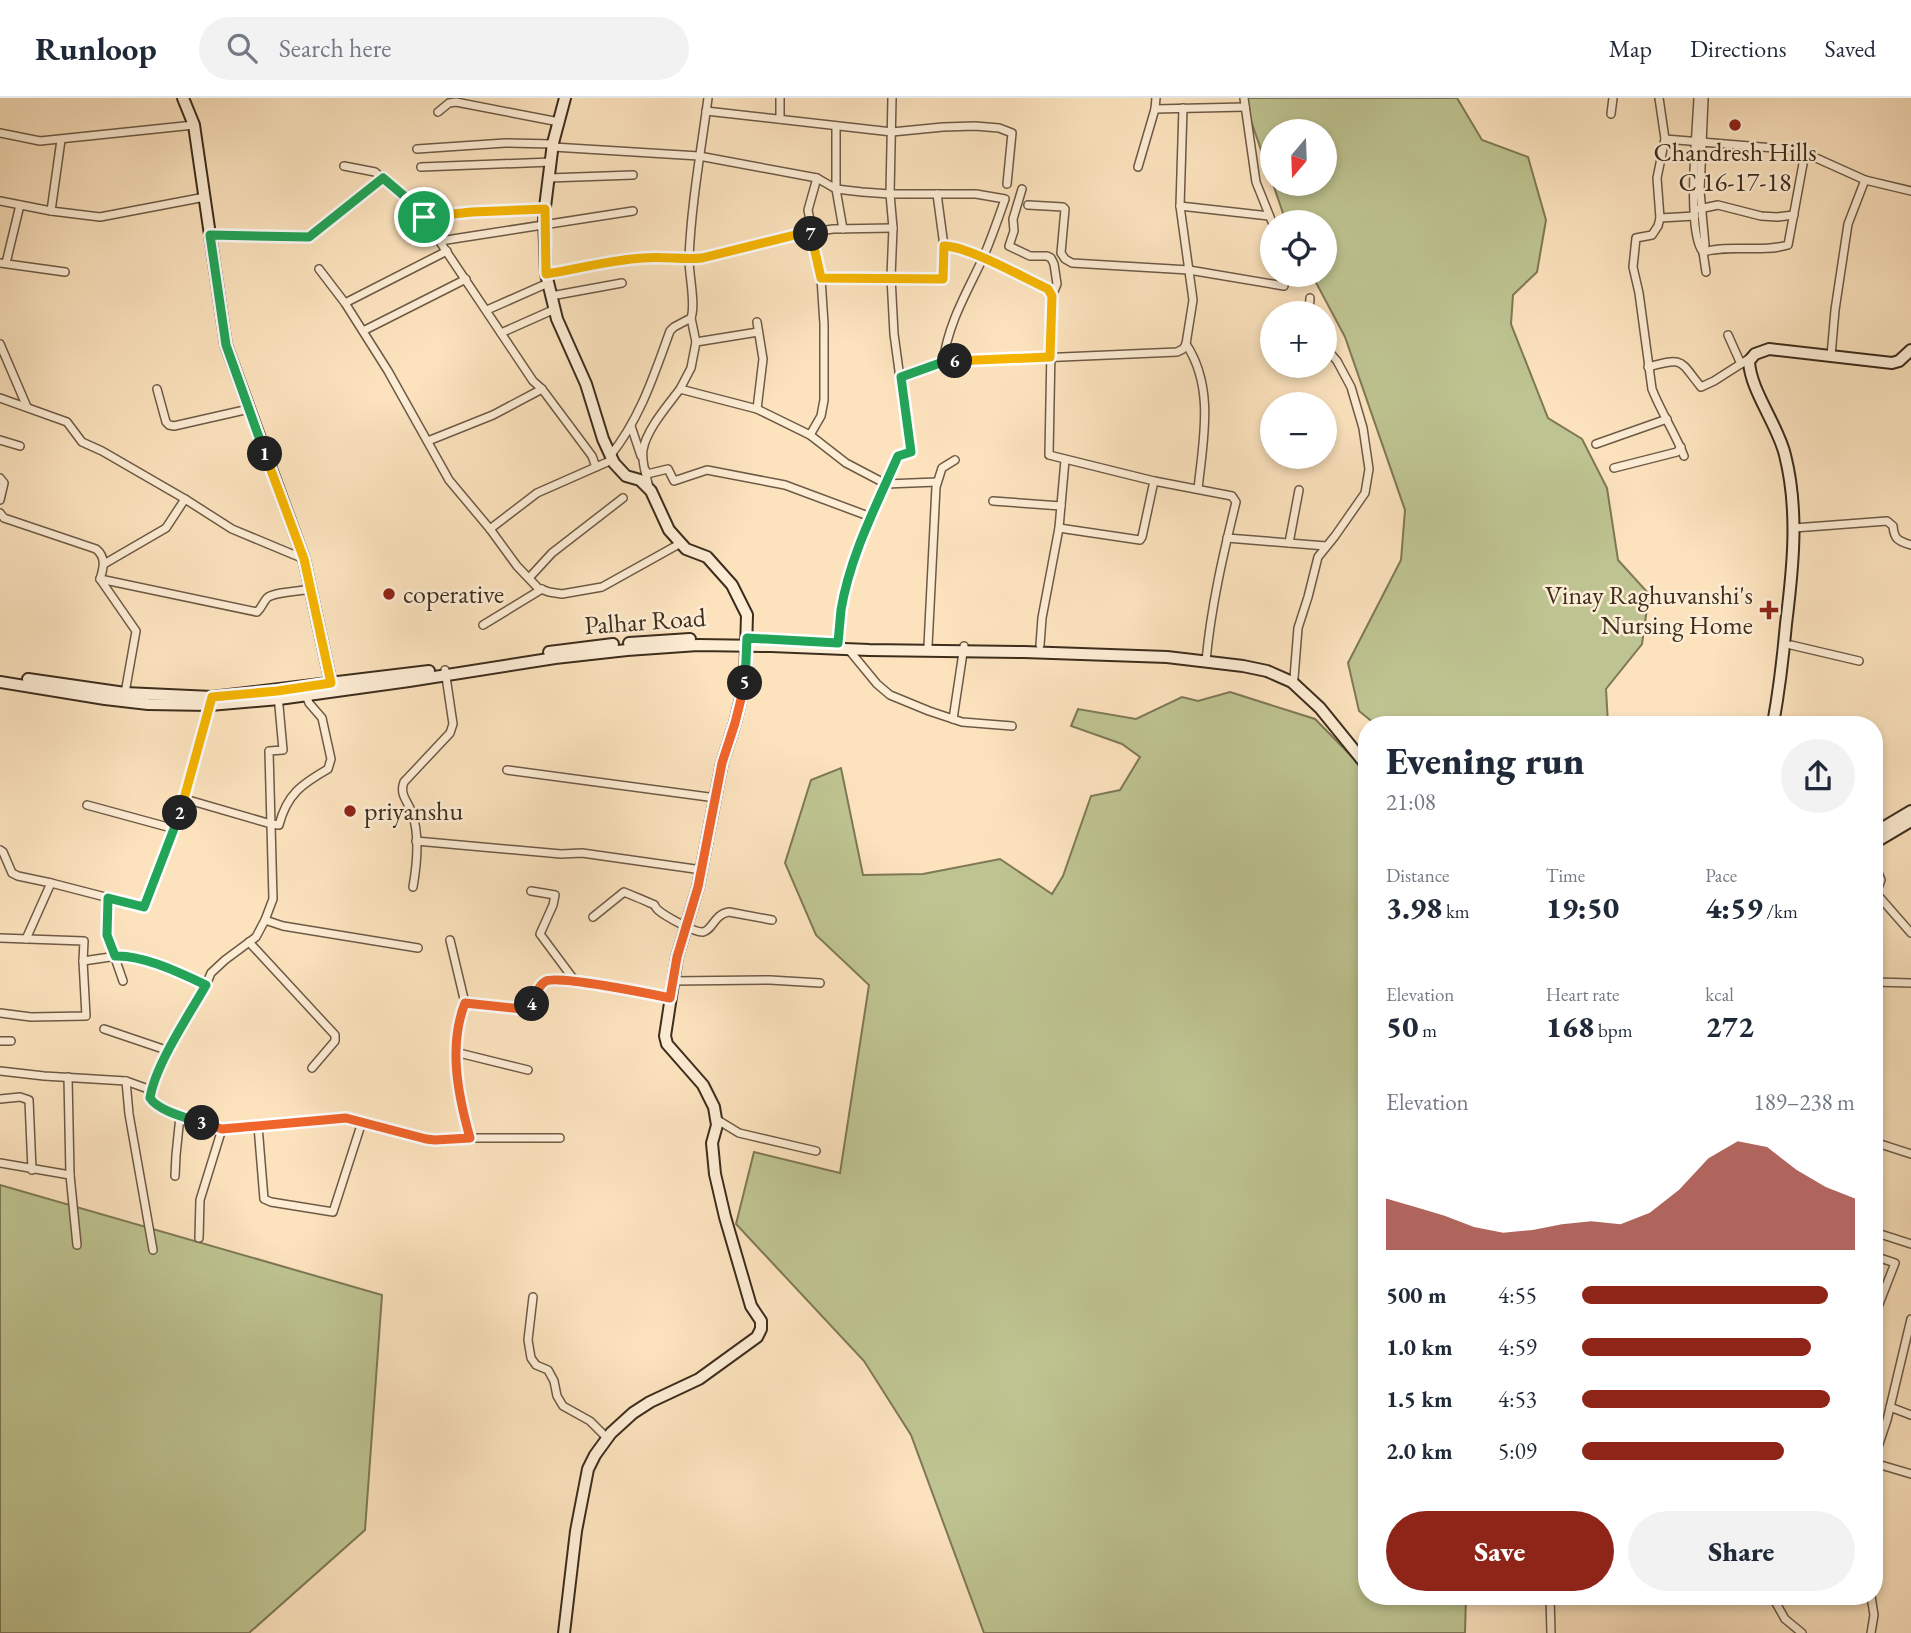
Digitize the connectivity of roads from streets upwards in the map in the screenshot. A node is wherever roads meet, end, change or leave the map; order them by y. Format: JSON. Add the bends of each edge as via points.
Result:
{"nodes":[{"id":1,"x":183,"y":98,"type":"edge"},
{"id":2,"x":565,"y":98,"type":"edge"},
{"id":3,"x":708,"y":98,"type":"edge"},
{"id":4,"x":780,"y":98,"type":"edge"},
{"id":5,"x":892,"y":98,"type":"edge"},
{"id":6,"x":1156,"y":98,"type":"edge"},
{"id":7,"x":1192,"y":98,"type":"edge"},
{"id":8,"x":1244,"y":98,"type":"edge"},
{"id":9,"x":1613,"y":98,"type":"edge"},
{"id":10,"x":1659,"y":98,"type":"edge"},
{"id":11,"x":1698,"y":98,"type":"edge"},
{"id":12,"x":1704,"y":98,"type":"edge"},
{"id":13,"x":485,"y":102,"type":"edge"},
{"id":14,"x":1245,"y":107,"type":"junction"},
{"id":15,"x":1187,"y":108,"type":"junction"},
{"id":16,"x":1155,"y":109,"type":"junction"},
{"id":17,"x":706,"y":111,"type":"junction"},
{"id":18,"x":438,"y":112,"type":"dead end"},
{"id":19,"x":1611,"y":114,"type":"dead end"},
{"id":20,"x":780,"y":120,"type":"junction"},
{"id":21,"x":559,"y":122,"type":"junction"},
{"id":22,"x":194,"y":125,"type":"junction"},
{"id":23,"x":836,"y":126,"type":"junction"},
{"id":24,"x":892,"y":132,"type":"junction"},
{"id":25,"x":0,"y":133,"type":"edge"},
{"id":26,"x":1665,"y":139,"type":"junction"},
{"id":27,"x":61,"y":140,"type":"junction"},
{"id":28,"x":1699,"y":142,"type":"junction"},
{"id":29,"x":553,"y":146,"type":"junction"},
{"id":30,"x":417,"y":149,"type":"dead end"},
{"id":31,"x":1805,"y":153,"type":"junction"},
{"id":32,"x":699,"y":156,"type":"junction"},
{"id":33,"x":551,"y":162,"type":"junction"},
{"id":34,"x":345,"y":166,"type":"dead end"},
{"id":35,"x":421,"y":167,"type":"dead end"},
{"id":36,"x":1138,"y":167,"type":"dead end"},
{"id":37,"x":633,"y":175,"type":"dead end"},
{"id":38,"x":383,"y":178,"type":"junction"},
{"id":39,"x":549,"y":178,"type":"junction"},
{"id":40,"x":817,"y":178,"type":"junction"},
{"id":41,"x":1865,"y":180,"type":"junction"},
{"id":42,"x":1007,"y":184,"type":"dead end"},
{"id":43,"x":836,"y":188,"type":"junction"},
{"id":44,"x":1022,"y":190,"type":"dead end"},
{"id":45,"x":1911,"y":191,"type":"edge"},
{"id":46,"x":890,"y":194,"type":"junction"},
{"id":47,"x":937,"y":194,"type":"junction"},
{"id":48,"x":205,"y":197,"type":"junction"},
{"id":49,"x":0,"y":201,"type":"edge"},
{"id":50,"x":20,"y":205,"type":"junction"},
{"id":51,"x":1028,"y":205,"type":"dead end"},
{"id":52,"x":1180,"y":206,"type":"junction"},
{"id":53,"x":545,"y":209,"type":"junction"},
{"id":54,"x":1267,"y":210,"type":"edge"},
{"id":55,"x":51,"y":211,"type":"junction"},
{"id":56,"x":633,"y":211,"type":"dead end"},
{"id":57,"x":1697,"y":211,"type":"junction"},
{"id":58,"x":1794,"y":215,"type":"junction"},
{"id":59,"x":424,"y":217,"type":"junction"},
{"id":60,"x":1260,"y":218,"type":"edge"},
{"id":61,"x":1660,"y":218,"type":"junction"},
{"id":62,"x":544,"y":226,"type":"junction"},
{"id":63,"x":893,"y":228,"type":"junction"},
{"id":64,"x":843,"y":229,"type":"junction"},
{"id":65,"x":811,"y":232,"type":"junction"},
{"id":66,"x":210,"y":235,"type":"junction"},
{"id":67,"x":440,"y":241,"type":"junction"},
{"id":68,"x":944,"y":246,"type":"junction"},
{"id":69,"x":447,"y":251,"type":"junction"},
{"id":70,"x":1703,"y":252,"type":"junction"},
{"id":71,"x":983,"y":258,"type":"junction"},
{"id":72,"x":689,"y":259,"type":"junction"},
{"id":73,"x":3,"y":263,"type":"edge"},
{"id":74,"x":319,"y":269,"type":"dead end"},
{"id":75,"x":1189,"y":270,"type":"junction"},
{"id":76,"x":65,"y":272,"type":"dead end"},
{"id":77,"x":1706,"y":272,"type":"dead end"},
{"id":78,"x":821,"y":278,"type":"junction"},
{"id":79,"x":891,"y":278,"type":"junction"},
{"id":80,"x":466,"y":279,"type":"junction"},
{"id":81,"x":547,"y":279,"type":"junction"},
{"id":82,"x":1260,"y":282,"type":"edge"},
{"id":83,"x":622,"y":283,"type":"dead end"},
{"id":84,"x":551,"y":296,"type":"junction"},
{"id":85,"x":1052,"y":296,"type":"junction"},
{"id":86,"x":1311,"y":298,"type":"dead end"},
{"id":87,"x":1311,"y":301,"type":"edge"},
{"id":88,"x":345,"y":303,"type":"junction"},
{"id":89,"x":555,"y":309,"type":"junction"},
{"id":90,"x":486,"y":310,"type":"junction"},
{"id":91,"x":691,"y":318,"type":"junction"},
{"id":92,"x":757,"y":322,"type":"dead end"},
{"id":93,"x":363,"y":331,"type":"junction"},
{"id":94,"x":758,"y":332,"type":"junction"},
{"id":95,"x":501,"y":333,"type":"junction"},
{"id":96,"x":1728,"y":335,"type":"dead end"},
{"id":97,"x":696,"y":342,"type":"junction"},
{"id":98,"x":0,"y":344,"type":"edge"},
{"id":99,"x":1186,"y":344,"type":"junction"},
{"id":100,"x":1911,"y":350,"type":"edge"},
{"id":101,"x":1831,"y":356,"type":"junction"},
{"id":102,"x":1050,"y":357,"type":"junction"},
{"id":103,"x":1337,"y":361,"type":"edge"},
{"id":104,"x":943,"y":362,"type":"junction"},
{"id":105,"x":1747,"y":363,"type":"junction"},
{"id":106,"x":1648,"y":367,"type":"junction"},
{"id":107,"x":901,"y":377,"type":"junction"},
{"id":108,"x":157,"y":389,"type":"dead end"},
{"id":109,"x":542,"y":389,"type":"junction"},
{"id":110,"x":680,"y":389,"type":"junction"},
{"id":111,"x":0,"y":398,"type":"edge"},
{"id":112,"x":27,"y":407,"type":"junction"},
{"id":113,"x":249,"y":409,"type":"junction"},
{"id":114,"x":757,"y":409,"type":"junction"},
{"id":115,"x":1667,"y":419,"type":"junction"},
{"id":116,"x":631,"y":426,"type":"junction"},
{"id":117,"x":810,"y":435,"type":"junction"},
{"id":118,"x":0,"y":440,"type":"edge"},
{"id":119,"x":428,"y":442,"type":"junction"},
{"id":120,"x":1597,"y":444,"type":"dead end"},
{"id":121,"x":20,"y":446,"type":"dead end"},
{"id":122,"x":1681,"y":447,"type":"junction"},
{"id":123,"x":1685,"y":456,"type":"dead end"},
{"id":124,"x":611,"y":458,"type":"junction"},
{"id":125,"x":955,"y":460,"type":"dead end"},
{"id":126,"x":1065,"y":460,"type":"junction"},
{"id":127,"x":596,"y":467,"type":"junction"},
{"id":128,"x":1614,"y":468,"type":"dead end"},
{"id":129,"x":647,"y":474,"type":"junction"},
{"id":130,"x":0,"y":478,"type":"edge"},
{"id":131,"x":1154,"y":481,"type":"junction"},
{"id":132,"x":937,"y":482,"type":"junction"},
{"id":133,"x":886,"y":484,"type":"junction"},
{"id":134,"x":649,"y":489,"type":"junction"},
{"id":135,"x":1198,"y":489,"type":"junction"},
{"id":136,"x":1298,"y":490,"type":"dead end"},
{"id":137,"x":623,"y":498,"type":"dead end"},
{"id":138,"x":185,"y":499,"type":"junction"},
{"id":139,"x":0,"y":500,"type":"edge"},
{"id":140,"x":993,"y":501,"type":"dead end"},
{"id":141,"x":1061,"y":506,"type":"junction"},
{"id":142,"x":0,"y":513,"type":"edge"},
{"id":143,"x":871,"y":517,"type":"junction"},
{"id":144,"x":1059,"y":528,"type":"junction"},
{"id":145,"x":1798,"y":528,"type":"junction"},
{"id":146,"x":490,"y":529,"type":"junction"},
{"id":147,"x":1227,"y":538,"type":"junction"},
{"id":148,"x":681,"y":543,"type":"junction"},
{"id":149,"x":1289,"y":543,"type":"junction"},
{"id":150,"x":1911,"y":545,"type":"edge"},
{"id":151,"x":1326,"y":546,"type":"junction"},
{"id":152,"x":304,"y":559,"type":"junction"},
{"id":153,"x":104,"y":564,"type":"junction"},
{"id":154,"x":529,"y":578,"type":"junction"},
{"id":155,"x":100,"y":579,"type":"junction"},
{"id":156,"x":312,"y":589,"type":"junction"},
{"id":157,"x":542,"y":589,"type":"junction"},
{"id":158,"x":483,"y":625,"type":"dead end"},
{"id":159,"x":747,"y":642,"type":"junction"},
{"id":160,"x":838,"y":643,"type":"junction"},
{"id":161,"x":1040,"y":645,"type":"junction"},
{"id":162,"x":1791,"y":645,"type":"junction"},
{"id":163,"x":928,"y":646,"type":"junction"},
{"id":164,"x":964,"y":649,"type":"junction"},
{"id":165,"x":849,"y":650,"type":"junction"},
{"id":166,"x":1206,"y":659,"type":"junction"},
{"id":167,"x":1859,"y":661,"type":"dead end"},
{"id":168,"x":445,"y":673,"type":"junction"},
{"id":169,"x":0,"y":674,"type":"edge"},
{"id":170,"x":1293,"y":680,"type":"junction"},
{"id":171,"x":0,"y":682,"type":"edge"},
{"id":172,"x":331,"y":683,"type":"junction"},
{"id":173,"x":125,"y":693,"type":"junction"},
{"id":174,"x":278,"y":695,"type":"junction"},
{"id":175,"x":306,"y":695,"type":"junction"},
{"id":176,"x":211,"y":701,"type":"junction"},
{"id":177,"x":1780,"y":708,"type":"junction"},
{"id":178,"x":1776,"y":716,"type":"edge"},
{"id":179,"x":1780,"y":716,"type":"edge"},
{"id":180,"x":953,"y":719,"type":"junction"},
{"id":181,"x":1012,"y":726,"type":"dead end"},
{"id":182,"x":1358,"y":746,"type":"edge"},
{"id":183,"x":1358,"y":755,"type":"edge"},
{"id":184,"x":507,"y":770,"type":"dead end"},
{"id":185,"x":716,"y":798,"type":"junction"},
{"id":186,"x":185,"y":799,"type":"junction"},
{"id":187,"x":87,"y":805,"type":"dead end"},
{"id":188,"x":1911,"y":811,"type":"edge"},
{"id":189,"x":1911,"y":821,"type":"edge"},
{"id":190,"x":271,"y":824,"type":"junction"},
{"id":191,"x":1883,"y":828,"type":"edge"},
{"id":192,"x":175,"y":829,"type":"junction"},
{"id":193,"x":1883,"y":838,"type":"edge"},
{"id":194,"x":416,"y":841,"type":"junction"},
{"id":195,"x":0,"y":850,"type":"edge"},
{"id":196,"x":702,"y":870,"type":"junction"},
{"id":197,"x":51,"y":883,"type":"junction"},
{"id":198,"x":413,"y":887,"type":"dead end"},
{"id":199,"x":531,"y":891,"type":"dead end"},
{"id":200,"x":108,"y":898,"type":"junction"},
{"id":201,"x":1883,"y":900,"type":"edge"},
{"id":202,"x":593,"y":917,"type":"dead end"},
{"id":203,"x":265,"y":920,"type":"junction"},
{"id":204,"x":772,"y":920,"type":"dead end"},
{"id":205,"x":686,"y":927,"type":"junction"},
{"id":206,"x":1911,"y":933,"type":"edge"},
{"id":207,"x":0,"y":938,"type":"edge"},
{"id":208,"x":26,"y":939,"type":"junction"},
{"id":209,"x":450,"y":940,"type":"dead end"},
{"id":210,"x":249,"y":942,"type":"junction"},
{"id":211,"x":418,"y":948,"type":"dead end"},
{"id":212,"x":115,"y":956,"type":"junction"},
{"id":213,"x":83,"y":961,"type":"junction"},
{"id":214,"x":123,"y":981,"type":"dead end"},
{"id":215,"x":575,"y":981,"type":"junction"},
{"id":216,"x":673,"y":981,"type":"junction"},
{"id":217,"x":1883,"y":982,"type":"edge"},
{"id":218,"x":820,"y":983,"type":"dead end"},
{"id":219,"x":1911,"y":983,"type":"edge"},
{"id":220,"x":206,"y":985,"type":"junction"},
{"id":221,"x":670,"y":998,"type":"junction"},
{"id":222,"x":465,"y":1003,"type":"junction"},
{"id":223,"x":0,"y":1013,"type":"edge"},
{"id":224,"x":104,"y":1028,"type":"dead end"},
{"id":225,"x":0,"y":1041,"type":"edge"},
{"id":226,"x":11,"y":1041,"type":"dead end"},
{"id":227,"x":169,"y":1051,"type":"junction"},
{"id":228,"x":455,"y":1052,"type":"junction"},
{"id":229,"x":312,"y":1068,"type":"dead end"},
{"id":230,"x":528,"y":1070,"type":"dead end"},
{"id":231,"x":0,"y":1071,"type":"edge"},
{"id":232,"x":68,"y":1077,"type":"junction"},
{"id":233,"x":126,"y":1081,"type":"junction"},
{"id":234,"x":151,"y":1090,"type":"junction"},
{"id":235,"x":0,"y":1099,"type":"edge"},
{"id":236,"x":180,"y":1116,"type":"junction"},
{"id":237,"x":716,"y":1119,"type":"junction"},
{"id":238,"x":362,"y":1122,"type":"junction"},
{"id":239,"x":258,"y":1126,"type":"junction"},
{"id":240,"x":222,"y":1129,"type":"junction"},
{"id":241,"x":470,"y":1138,"type":"junction"},
{"id":242,"x":560,"y":1138,"type":"dead end"},
{"id":243,"x":1883,"y":1145,"type":"edge"},
{"id":244,"x":817,"y":1151,"type":"dead end"},
{"id":245,"x":1911,"y":1154,"type":"edge"},
{"id":246,"x":0,"y":1163,"type":"edge"},
{"id":247,"x":32,"y":1170,"type":"junction"},
{"id":248,"x":71,"y":1175,"type":"junction"},
{"id":249,"x":175,"y":1176,"type":"dead end"},
{"id":250,"x":1883,"y":1234,"type":"edge"},
{"id":251,"x":199,"y":1238,"type":"dead end"},
{"id":252,"x":1911,"y":1244,"type":"edge"},
{"id":253,"x":77,"y":1245,"type":"dead end"},
{"id":254,"x":153,"y":1250,"type":"dead end"},
{"id":255,"x":1883,"y":1259,"type":"edge"},
{"id":256,"x":1883,"y":1294,"type":"edge"},
{"id":257,"x":533,"y":1297,"type":"dead end"},
{"id":258,"x":1911,"y":1319,"type":"edge"},
{"id":259,"x":1890,"y":1407,"type":"junction"},
{"id":260,"x":1911,"y":1415,"type":"edge"},
{"id":261,"x":1883,"y":1431,"type":"edge"},
{"id":262,"x":607,"y":1438,"type":"junction"},
{"id":263,"x":1883,"y":1464,"type":"edge"},
{"id":264,"x":1911,"y":1474,"type":"edge"},
{"id":265,"x":1550,"y":1605,"type":"edge"},
{"id":266,"x":1777,"y":1605,"type":"edge"},
{"id":267,"x":1872,"y":1605,"type":"edge"},
{"id":268,"x":564,"y":1633,"type":"edge"},
{"id":269,"x":1550,"y":1633,"type":"edge"},
{"id":270,"x":1802,"y":1633,"type":"edge"},
{"id":271,"x":1871,"y":1633,"type":"edge"}],
"edges":[{"from":1,"to":22,"type":"street"},
{"from":2,"to":21,"type":"street"},
{"from":3,"to":17,"type":"street"},
{"from":4,"to":20,"type":"street"},
{"from":5,"to":24,"type":"street"},
{"from":6,"to":16,"type":"street"},
{"from":7,"to":15,"type":"street"},
{"from":8,"to":14,"type":"street"},
{"from":9,"to":19,"type":"street"},
{"from":10,"to":26,"type":"street"},
{"from":11,"to":28,"type":"street"},
{"from":12,"to":28,"type":"street"},
{"from":13,"to":18,"type":"street","via":[[449,103]]},
{"from":13,"to":21,"type":"street"},
{"from":14,"to":15,"type":"street"},
{"from":14,"to":54,"type":"street","via":[[1256,182]]},
{"from":15,"to":16,"type":"street"},
{"from":15,"to":52,"type":"street"},
{"from":16,"to":36,"type":"street"},
{"from":17,"to":20,"type":"street"},
{"from":17,"to":32,"type":"street"},
{"from":20,"to":23,"type":"street"},
{"from":21,"to":29,"type":"street"},
{"from":22,"to":27,"type":"street"},
{"from":22,"to":48,"type":"street"},
{"from":23,"to":24,"type":"street"},
{"from":23,"to":43,"type":"street"},
{"from":24,"to":42,"type":"street","via":[[975,126],[1012,133]]},
{"from":24,"to":46,"type":"street"},
{"from":25,"to":27,"type":"street"},
{"from":26,"to":28,"type":"street"},
{"from":26,"to":61,"type":"street","via":[[1657,178]]},
{"from":27,"to":55,"type":"street"},
{"from":28,"to":31,"type":"street"},
{"from":28,"to":57,"type":"street"},
{"from":29,"to":30,"type":"street","via":[[505,143]]},
{"from":29,"to":32,"type":"street"},
{"from":29,"to":33,"type":"street"},
{"from":31,"to":41,"type":"street"},
{"from":31,"to":58,"type":"street"},
{"from":32,"to":40,"type":"street"},
{"from":32,"to":72,"type":"street"},
{"from":33,"to":35,"type":"street"},
{"from":33,"to":39,"type":"street"},
{"from":34,"to":38,"type":"street"},
{"from":37,"to":39,"type":"street"},
{"from":38,"to":59,"type":"street"},
{"from":38,"to":66,"type":"street","via":[[309,237]]},
{"from":39,"to":53,"type":"street"},
{"from":40,"to":43,"type":"street"},
{"from":40,"to":65,"type":"street","via":[[808,210]]},
{"from":41,"to":45,"type":"street"},
{"from":41,"to":101,"type":"street","via":[[1848,225]]},
{"from":43,"to":46,"type":"street"},
{"from":43,"to":64,"type":"street"},
{"from":44,"to":85,"type":"street","via":[[1009,246],[1030,256],[1051,258],[1057,284]]},
{"from":46,"to":47,"type":"street"},
{"from":46,"to":63,"type":"street"},
{"from":47,"to":68,"type":"street"},
{"from":47,"to":71,"type":"street","via":[[1005,199]]},
{"from":48,"to":55,"type":"street","via":[[100,217]]},
{"from":48,"to":66,"type":"street"},
{"from":49,"to":50,"type":"street"},
{"from":50,"to":55,"type":"street"},
{"from":50,"to":73,"type":"street"},
{"from":51,"to":75,"type":"street","via":[[1065,209],[1061,253],[1072,263]]},
{"from":52,"to":60,"type":"street"},
{"from":52,"to":75,"type":"street"},
{"from":53,"to":59,"type":"street"},
{"from":53,"to":62,"type":"street"},
{"from":56,"to":62,"type":"street"},
{"from":57,"to":58,"type":"street","via":[[1718,205],[1761,216]]},
{"from":57,"to":61,"type":"street"},
{"from":57,"to":70,"type":"street"},
{"from":58,"to":70,"type":"street","via":[[1788,245]]},
{"from":59,"to":67,"type":"street"},
{"from":61,"to":106,"type":"street","via":[[1652,235],[1636,238],[1633,267]]},
{"from":62,"to":67,"type":"street"},
{"from":62,"to":81,"type":"street"},
{"from":63,"to":64,"type":"street"},
{"from":63,"to":79,"type":"street"},
{"from":64,"to":65,"type":"street"},
{"from":65,"to":72,"type":"street"},
{"from":65,"to":78,"type":"street"},
{"from":66,"to":113,"type":"street","via":[[226,345]]},
{"from":67,"to":69,"type":"street"},
{"from":68,"to":71,"type":"street"},
{"from":68,"to":79,"type":"street","via":[[943,279]]},
{"from":69,"to":80,"type":"street"},
{"from":69,"to":88,"type":"street"},
{"from":70,"to":77,"type":"street"},
{"from":71,"to":85,"type":"street","via":[[1048,289]]},
{"from":71,"to":104,"type":"street","via":[[952,322]]},
{"from":72,"to":81,"type":"street","via":[[639,258]]},
{"from":72,"to":91,"type":"street"},
{"from":73,"to":76,"type":"street"},
{"from":74,"to":88,"type":"street"},
{"from":75,"to":82,"type":"street"},
{"from":75,"to":99,"type":"street","via":[[1193,300]]},
{"from":78,"to":79,"type":"street"},
{"from":78,"to":117,"type":"street","via":[[824,400]]},
{"from":79,"to":107,"type":"street"},
{"from":80,"to":90,"type":"street"},
{"from":80,"to":93,"type":"street"},
{"from":81,"to":84,"type":"street"},
{"from":81,"to":90,"type":"street"},
{"from":83,"to":84,"type":"street"},
{"from":84,"to":89,"type":"street"},
{"from":85,"to":102,"type":"street"},
{"from":86,"to":87,"type":"street"},
{"from":88,"to":93,"type":"street"},
{"from":89,"to":95,"type":"street"},
{"from":89,"to":124,"type":"street"},
{"from":90,"to":95,"type":"street"},
{"from":91,"to":97,"type":"street"},
{"from":91,"to":116,"type":"street","via":[[670,331]]},
{"from":92,"to":94,"type":"street"},
{"from":93,"to":119,"type":"street"},
{"from":94,"to":97,"type":"street"},
{"from":94,"to":114,"type":"street","via":[[763,359]]},
{"from":95,"to":109,"type":"street"},
{"from":96,"to":105,"type":"street"},
{"from":97,"to":110,"type":"street","via":[[691,368]]},
{"from":98,"to":112,"type":"street"},
{"from":99,"to":102,"type":"street","via":[[1177,352]]},
{"from":99,"to":135,"type":"street","via":[[1200,370],[1204,393]]},
{"from":100,"to":101,"type":"street","via":[[1892,363]]},
{"from":101,"to":105,"type":"street","via":[[1769,349]]},
{"from":102,"to":104,"type":"street"},
{"from":102,"to":126,"type":"street","via":[[1049,455]]},
{"from":103,"to":151,"type":"street","via":[[1351,387],[1370,469],[1365,493]]},
{"from":104,"to":107,"type":"street"},
{"from":105,"to":106,"type":"street","via":[[1701,387],[1685,365],[1676,361]]},
{"from":105,"to":145,"type":"street","via":[[1758,374],[1792,453]]},
{"from":106,"to":115,"type":"street","via":[[1652,389]]},
{"from":107,"to":133,"type":"street","via":[[911,452],[898,456]]},
{"from":108,"to":113,"type":"street","via":[[169,425]]},
{"from":109,"to":119,"type":"street"},
{"from":109,"to":127,"type":"street","via":[[593,456]]},
{"from":110,"to":114,"type":"street"},
{"from":110,"to":129,"type":"street","via":[[648,436],[643,450]]},
{"from":111,"to":112,"type":"street"},
{"from":112,"to":138,"type":"street","via":[[67,422],[82,442]]},
{"from":113,"to":152,"type":"street"},
{"from":114,"to":117,"type":"street"},
{"from":115,"to":120,"type":"street"},
{"from":115,"to":122,"type":"street"},
{"from":116,"to":124,"type":"street"},
{"from":116,"to":129,"type":"street"},
{"from":117,"to":133,"type":"street","via":[[846,463]]},
{"from":118,"to":121,"type":"street"},
{"from":119,"to":146,"type":"street","via":[[449,480]]},
{"from":122,"to":123,"type":"street"},
{"from":122,"to":128,"type":"street","via":[[1677,452]]},
{"from":124,"to":127,"type":"street"},
{"from":124,"to":134,"type":"street","via":[[626,476]]},
{"from":125,"to":132,"type":"street","via":[[942,468]]},
{"from":126,"to":131,"type":"street"},
{"from":126,"to":141,"type":"street"},
{"from":127,"to":146,"type":"street","via":[[537,493]]},
{"from":129,"to":134,"type":"street"},
{"from":129,"to":143,"type":"street","via":[[668,470],[674,481],[707,470],[785,485]]},
{"from":130,"to":139,"type":"street","via":[[4,483]]},
{"from":131,"to":135,"type":"street"},
{"from":131,"to":144,"type":"street","via":[[1140,540]]},
{"from":132,"to":133,"type":"street"},
{"from":132,"to":163,"type":"street"},
{"from":133,"to":143,"type":"street"},
{"from":134,"to":148,"type":"street","via":[[669,530]]},
{"from":135,"to":147,"type":"street","via":[[1235,498]]},
{"from":136,"to":149,"type":"street"},
{"from":137,"to":154,"type":"street","via":[[552,553]]},
{"from":138,"to":152,"type":"street","via":[[232,529]]},
{"from":138,"to":153,"type":"street","via":[[166,528]]},
{"from":140,"to":141,"type":"street"},
{"from":141,"to":144,"type":"street"},
{"from":142,"to":153,"type":"street","via":[[96,549]]},
{"from":143,"to":160,"type":"street","via":[[854,561]]},
{"from":144,"to":161,"type":"street"},
{"from":145,"to":150,"type":"street","via":[[1887,521],[1898,541]]},
{"from":145,"to":162,"type":"street","via":[[1800,573]]},
{"from":145,"to":177,"type":"street"},
{"from":146,"to":154,"type":"street"},
{"from":147,"to":149,"type":"street"},
{"from":147,"to":166,"type":"street"},
{"from":148,"to":157,"type":"street","via":[[602,587],[562,594]]},
{"from":148,"to":159,"type":"street","via":[[707,557],[732,585],[747,615]]},
{"from":149,"to":151,"type":"street"},
{"from":151,"to":170,"type":"street","via":[[1318,557],[1298,628]]},
{"from":152,"to":156,"type":"street"},
{"from":153,"to":155,"type":"street"},
{"from":154,"to":157,"type":"street"},
{"from":155,"to":156,"type":"street","via":[[257,612],[271,595]]},
{"from":155,"to":173,"type":"street","via":[[136,631]]},
{"from":156,"to":172,"type":"street"},
{"from":157,"to":158,"type":"street"},
{"from":159,"to":160,"type":"street","name":"Palhar Road"},
{"from":159,"to":165,"type":"street","name":"Palhar Road"},
{"from":159,"to":168,"type":"street","name":"Palhar Road","via":[[627,650]]},
{"from":159,"to":185,"type":"street","via":[[745,682]]},
{"from":160,"to":163,"type":"street","name":"Palhar Road"},
{"from":161,"to":164,"type":"street","name":"Palhar Road"},
{"from":161,"to":166,"type":"street","name":"Palhar Road"},
{"from":162,"to":167,"type":"street"},
{"from":162,"to":177,"type":"street"},
{"from":163,"to":164,"type":"street","name":"Palhar Road"},
{"from":164,"to":165,"type":"street","name":"Palhar Road"},
{"from":164,"to":166,"type":"street","name":"Palhar Road"},
{"from":164,"to":180,"type":"street"},
{"from":165,"to":180,"type":"street","via":[[890,695]]},
{"from":166,"to":170,"type":"street","name":"Palhar Road","via":[[1264,664]]},
{"from":168,"to":172,"type":"street","name":"Palhar Road"},
{"from":168,"to":175,"type":"street","name":"Palhar Road"},
{"from":168,"to":194,"type":"street","via":[[453,724],[450,733],[401,788],[412,812]]},
{"from":169,"to":173,"type":"street","name":"Palhar Road"},
{"from":170,"to":182,"type":"street","via":[[1317,698]]},
{"from":170,"to":183,"type":"street"},
{"from":171,"to":176,"type":"street","name":"Palhar Road","via":[[148,704]]},
{"from":172,"to":174,"type":"street","name":"Palhar Road"},
{"from":173,"to":176,"type":"street","name":"Palhar Road"},
{"from":174,"to":175,"type":"street","name":"Palhar Road"},
{"from":174,"to":176,"type":"street","name":"Palhar Road"},
{"from":174,"to":190,"type":"street","via":[[283,750],[269,751]]},
{"from":175,"to":190,"type":"street","via":[[322,718],[331,759],[328,769],[300,785],[279,824]]},
{"from":176,"to":186,"type":"street"},
{"from":177,"to":178,"type":"street"},
{"from":177,"to":179,"type":"street"},
{"from":180,"to":181,"type":"street"},
{"from":184,"to":185,"type":"street"},
{"from":185,"to":196,"type":"street"},
{"from":186,"to":190,"type":"street"},
{"from":186,"to":192,"type":"street"},
{"from":187,"to":192,"type":"street"},
{"from":188,"to":191,"type":"street"},
{"from":189,"to":193,"type":"street"},
{"from":190,"to":203,"type":"street","via":[[273,899]]},
{"from":192,"to":200,"type":"street","via":[[144,907]]},
{"from":194,"to":196,"type":"street","via":[[582,853]]},
{"from":194,"to":198,"type":"street"},
{"from":195,"to":197,"type":"street","via":[[14,875]]},
{"from":196,"to":205,"type":"street"},
{"from":197,"to":200,"type":"street"},
{"from":197,"to":208,"type":"street"},
{"from":199,"to":215,"type":"street","via":[[555,895],[540,934]]},
{"from":200,"to":212,"type":"street","via":[[107,935]]},
{"from":201,"to":206,"type":"street"},
{"from":202,"to":205,"type":"street","via":[[624,892],[654,904]]},
{"from":203,"to":210,"type":"street"},
{"from":203,"to":211,"type":"street"},
{"from":204,"to":205,"type":"street","via":[[729,912],[716,917],[703,932]]},
{"from":205,"to":216,"type":"street"},
{"from":207,"to":208,"type":"street"},
{"from":208,"to":213,"type":"street","via":[[84,941]]},
{"from":209,"to":222,"type":"street"},
{"from":210,"to":220,"type":"street","via":[[211,973]]},
{"from":210,"to":229,"type":"street","via":[[335,1035]]},
{"from":212,"to":213,"type":"street"},
{"from":212,"to":214,"type":"street"},
{"from":212,"to":220,"type":"street","via":[[148,961]]},
{"from":213,"to":223,"type":"street","via":[[86,1016]]},
{"from":215,"to":221,"type":"street"},
{"from":215,"to":222,"type":"street","via":[[548,979],[531,1004],[522,1009]]},
{"from":216,"to":218,"type":"street"},
{"from":216,"to":221,"type":"street"},
{"from":217,"to":219,"type":"street"},
{"from":220,"to":227,"type":"street"},
{"from":221,"to":237,"type":"street","via":[[667,1044],[703,1085]]},
{"from":222,"to":228,"type":"street"},
{"from":224,"to":227,"type":"street"},
{"from":225,"to":226,"type":"street"},
{"from":227,"to":234,"type":"street"},
{"from":228,"to":230,"type":"street"},
{"from":228,"to":241,"type":"street","via":[[458,1091]]},
{"from":231,"to":232,"type":"street"},
{"from":232,"to":233,"type":"street"},
{"from":232,"to":248,"type":"street"},
{"from":233,"to":234,"type":"street"},
{"from":233,"to":254,"type":"street"},
{"from":234,"to":236,"type":"street","via":[[152,1102]]},
{"from":235,"to":247,"type":"street","via":[[29,1100]]},
{"from":236,"to":240,"type":"street"},
{"from":236,"to":249,"type":"street"},
{"from":237,"to":244,"type":"street","via":[[739,1133]]},
{"from":237,"to":262,"type":"street","via":[[712,1143],[715,1174],[761,1329],[757,1337],[699,1379],[633,1413]]},
{"from":238,"to":239,"type":"street","via":[[346,1118]]},
{"from":238,"to":239,"type":"street","via":[[333,1212],[264,1199]]},
{"from":238,"to":241,"type":"street","via":[[435,1140]]},
{"from":239,"to":240,"type":"street"},
{"from":240,"to":251,"type":"street","via":[[200,1200]]},
{"from":241,"to":242,"type":"street"},
{"from":243,"to":245,"type":"street"},
{"from":246,"to":247,"type":"street"},
{"from":247,"to":248,"type":"street"},
{"from":248,"to":253,"type":"street"},
{"from":250,"to":252,"type":"street"},
{"from":255,"to":256,"type":"street","via":[[1895,1263]]},
{"from":257,"to":262,"type":"street","via":[[528,1340],[531,1358],[548,1370],[563,1406],[590,1421]]},
{"from":258,"to":259,"type":"street"},
{"from":259,"to":260,"type":"street"},
{"from":259,"to":261,"type":"street"},
{"from":262,"to":268,"type":"street","via":[[588,1469]]},
{"from":263,"to":264,"type":"street"},
{"from":265,"to":269,"type":"street"},
{"from":266,"to":270,"type":"street"},
{"from":267,"to":271,"type":"street"}]}
